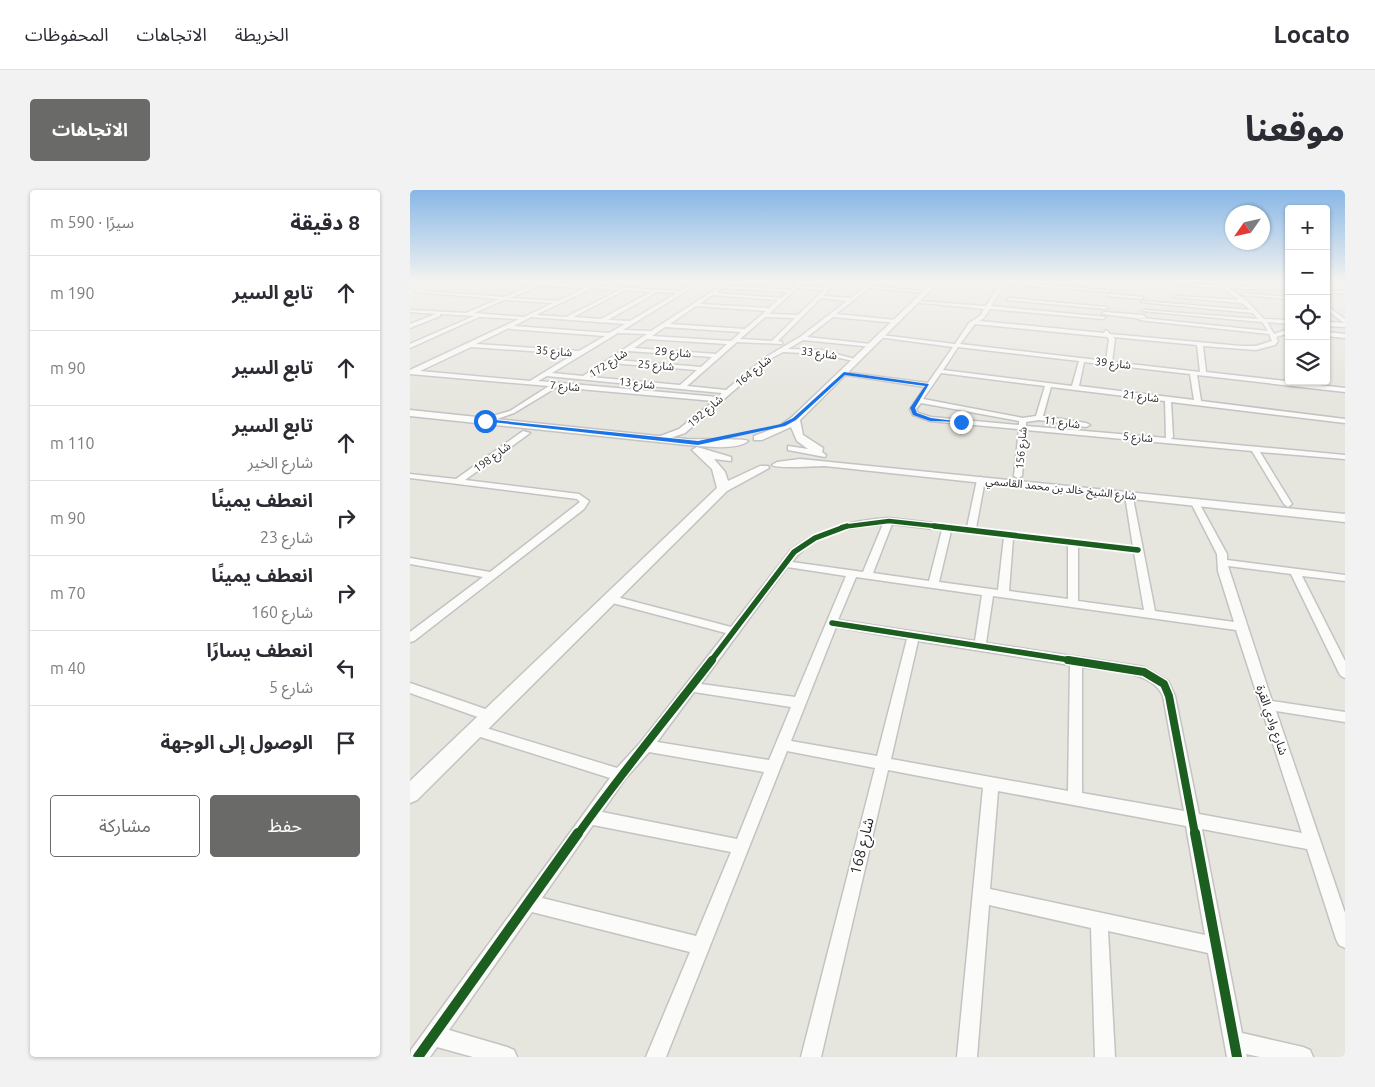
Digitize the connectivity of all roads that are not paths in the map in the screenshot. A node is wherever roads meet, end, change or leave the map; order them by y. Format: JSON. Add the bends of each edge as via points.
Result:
{"nodes":[{"id":1,"x":468,"y":321,"type":"edge"},
{"id":2,"x":519,"y":321,"type":"edge"},
{"id":3,"x":609,"y":321,"type":"edge"},
{"id":4,"x":669,"y":321,"type":"edge"},
{"id":5,"x":757,"y":321,"type":"edge"},
{"id":6,"x":795,"y":321,"type":"edge"},
{"id":7,"x":824,"y":321,"type":"edge"},
{"id":8,"x":891,"y":321,"type":"edge"},
{"id":9,"x":1003,"y":321,"type":"edge"},
{"id":10,"x":1016,"y":321,"type":"edge"},
{"id":11,"x":1101,"y":321,"type":"edge"},
{"id":12,"x":1142,"y":321,"type":"edge"},
{"id":13,"x":1182,"y":321,"type":"edge"},
{"id":14,"x":1261,"y":321,"type":"edge"},
{"id":15,"x":896,"y":322,"type":"joint"},
{"id":16,"x":974,"y":322,"type":"joint"},
{"id":17,"x":632,"y":323,"type":"joint"},
{"id":18,"x":1022,"y":323,"type":"junction"},
{"id":19,"x":1007,"y":324,"type":"junction"},
{"id":20,"x":1345,"y":324,"type":"edge"},
{"id":21,"x":664,"y":325,"type":"junction"},
{"id":22,"x":1330,"y":325,"type":"edge"},
{"id":23,"x":507,"y":327,"type":"junction"},
{"id":24,"x":1099,"y":328,"type":"junction"},
{"id":25,"x":787,"y":330,"type":"junction"},
{"id":26,"x":795,"y":330,"type":"dead end"},
{"id":27,"x":618,"y":331,"type":"junction"},
{"id":28,"x":746,"y":331,"type":"junction"},
{"id":29,"x":802,"y":331,"type":"dead end"},
{"id":30,"x":1141,"y":331,"type":"junction"},
{"id":31,"x":810,"y":332,"type":"junction"},
{"id":32,"x":1285,"y":332,"type":"edge"},
{"id":33,"x":652,"y":333,"type":"junction"},
{"id":34,"x":1272,"y":334,"type":"junction"},
{"id":35,"x":1330,"y":334,"type":"edge"},
{"id":36,"x":610,"y":335,"type":"junction"},
{"id":37,"x":1111,"y":336,"type":"junction"},
{"id":38,"x":1345,"y":336,"type":"edge"},
{"id":39,"x":646,"y":337,"type":"junction"},
{"id":40,"x":881,"y":337,"type":"junction"},
{"id":41,"x":1129,"y":337,"type":"junction"},
{"id":42,"x":1169,"y":337,"type":"junction"},
{"id":43,"x":802,"y":338,"type":"junction"},
{"id":44,"x":734,"y":341,"type":"junction"},
{"id":45,"x":774,"y":342,"type":"junction"},
{"id":46,"x":794,"y":344,"type":"junction"},
{"id":47,"x":1200,"y":344,"type":"junction"},
{"id":48,"x":470,"y":345,"type":"junction"},
{"id":49,"x":956,"y":345,"type":"junction"},
{"id":50,"x":410,"y":346,"type":"edge"},
{"id":51,"x":871,"y":346,"type":"junction"},
{"id":52,"x":1269,"y":346,"type":"junction"},
{"id":53,"x":629,"y":349,"type":"junction"},
{"id":54,"x":782,"y":350,"type":"junction"},
{"id":55,"x":579,"y":353,"type":"junction"},
{"id":56,"x":718,"y":356,"type":"junction"},
{"id":57,"x":1082,"y":360,"type":"junction"},
{"id":58,"x":856,"y":361,"type":"junction"},
{"id":59,"x":609,"y":362,"type":"junction"},
{"id":60,"x":1109,"y":363,"type":"junction"},
{"id":61,"x":703,"y":369,"type":"junction"},
{"id":62,"x":938,"y":371,"type":"junction"},
{"id":63,"x":410,"y":372,"type":"edge"},
{"id":64,"x":1193,"y":372,"type":"junction"},
{"id":65,"x":1203,"y":373,"type":"junction"},
{"id":66,"x":545,"y":374,"type":"junction"},
{"id":67,"x":844,"y":374,"type":"junction"},
{"id":68,"x":584,"y":378,"type":"junction"},
{"id":69,"x":530,"y":383,"type":"junction"},
{"id":70,"x":555,"y":385,"type":"junction"},
{"id":71,"x":928,"y":385,"type":"junction"},
{"id":72,"x":1048,"y":385,"type":"junction"},
{"id":73,"x":682,"y":387,"type":"junction"},
{"id":74,"x":1075,"y":388,"type":"junction"},
{"id":75,"x":1345,"y":390,"type":"edge"},
{"id":76,"x":728,"y":392,"type":"junction"},
{"id":77,"x":719,"y":399,"type":"junction"},
{"id":78,"x":918,"y":400,"type":"junction"},
{"id":79,"x":1168,"y":400,"type":"junction"},
{"id":80,"x":1198,"y":403,"type":"junction"},
{"id":81,"x":512,"y":412,"type":"junction"},
{"id":82,"x":410,"y":413,"type":"edge"},
{"id":83,"x":1038,"y":418,"type":"junction"},
{"id":84,"x":795,"y":419,"type":"junction"},
{"id":85,"x":410,"y":420,"type":"edge"},
{"id":86,"x":485,"y":421,"type":"junction"},
{"id":87,"x":1345,"y":422,"type":"edge"},
{"id":88,"x":509,"y":423,"type":"junction"},
{"id":89,"x":1023,"y":423,"type":"junction"},
{"id":90,"x":682,"y":431,"type":"junction"},
{"id":91,"x":526,"y":433,"type":"junction"},
{"id":92,"x":1168,"y":437,"type":"junction"},
{"id":93,"x":758,"y":438,"type":"junction"},
{"id":94,"x":660,"y":439,"type":"junction"},
{"id":95,"x":744,"y":441,"type":"junction"},
{"id":96,"x":1207,"y":443,"type":"junction"},
{"id":97,"x":692,"y":445,"type":"junction"},
{"id":98,"x":790,"y":446,"type":"junction"},
{"id":99,"x":1255,"y":448,"type":"junction"},
{"id":100,"x":836,"y":457,"type":"junction"},
{"id":101,"x":1345,"y":457,"type":"edge"},
{"id":102,"x":729,"y":461,"type":"junction"},
{"id":103,"x":826,"y":463,"type":"junction"},
{"id":104,"x":777,"y":465,"type":"junction"},
{"id":105,"x":764,"y":468,"type":"junction"},
{"id":106,"x":410,"y":476,"type":"edge"},
{"id":107,"x":1018,"y":476,"type":"junction"},
{"id":108,"x":981,"y":480,"type":"junction"},
{"id":109,"x":457,"y":482,"type":"junction"},
{"id":110,"x":723,"y":489,"type":"junction"},
{"id":111,"x":1129,"y":495,"type":"junction"},
{"id":112,"x":1195,"y":503,"type":"junction"},
{"id":113,"x":1288,"y":504,"type":"junction"},
{"id":114,"x":1345,"y":510,"type":"edge"},
{"id":115,"x":1345,"y":518,"type":"edge"},
{"id":116,"x":889,"y":521,"type":"junction"},
{"id":117,"x":947,"y":527,"type":"junction"},
{"id":118,"x":970,"y":530,"type":"junction"},
{"id":119,"x":1009,"y":534,"type":"junction"},
{"id":120,"x":1073,"y":542,"type":"junction"},
{"id":121,"x":1138,"y":550,"type":"junction"},
{"id":122,"x":410,"y":561,"type":"edge"},
{"id":123,"x":1223,"y":562,"type":"junction"},
{"id":124,"x":785,"y":564,"type":"junction"},
{"id":125,"x":1295,"y":572,"type":"junction"},
{"id":126,"x":859,"y":574,"type":"junction"},
{"id":127,"x":490,"y":575,"type":"junction"},
{"id":128,"x":1345,"y":578,"type":"edge"},
{"id":129,"x":933,"y":585,"type":"junction"},
{"id":130,"x":988,"y":592,"type":"junction"},
{"id":131,"x":1003,"y":594,"type":"junction"},
{"id":132,"x":610,"y":599,"type":"junction"},
{"id":133,"x":1073,"y":604,"type":"junction"},
{"id":134,"x":1150,"y":613,"type":"junction"},
{"id":135,"x":832,"y":623,"type":"junction"},
{"id":136,"x":1241,"y":627,"type":"junction"},
{"id":137,"x":733,"y":631,"type":"junction"},
{"id":138,"x":914,"y":635,"type":"junction"},
{"id":139,"x":410,"y":638,"type":"edge"},
{"id":140,"x":980,"y":646,"type":"junction"},
{"id":141,"x":1076,"y":662,"type":"junction"},
{"id":142,"x":1345,"y":672,"type":"edge"},
{"id":143,"x":691,"y":687,"type":"junction"},
{"id":144,"x":410,"y":688,"type":"edge"},
{"id":145,"x":800,"y":703,"type":"junction"},
{"id":146,"x":1267,"y":705,"type":"junction"},
{"id":147,"x":489,"y":716,"type":"junction"},
{"id":148,"x":1345,"y":717,"type":"edge"},
{"id":149,"x":476,"y":730,"type":"junction"},
{"id":150,"x":782,"y":745,"type":"junction"},
{"id":151,"x":646,"y":746,"type":"junction"},
{"id":152,"x":883,"y":763,"type":"junction"},
{"id":153,"x":773,"y":768,"type":"junction"},
{"id":154,"x":620,"y":776,"type":"junction"},
{"id":155,"x":991,"y":783,"type":"junction"},
{"id":156,"x":410,"y":794,"type":"edge"},
{"id":157,"x":1075,"y":798,"type":"junction"},
{"id":158,"x":590,"y":817,"type":"junction"},
{"id":159,"x":1194,"y":820,"type":"junction"},
{"id":160,"x":1312,"y":842,"type":"junction"},
{"id":161,"x":741,"y":847,"type":"junction"},
{"id":162,"x":981,"y":895,"type":"junction"},
{"id":163,"x":529,"y":903,"type":"junction"},
{"id":164,"x":1099,"y":921,"type":"junction"},
{"id":165,"x":1345,"y":939,"type":"edge"},
{"id":166,"x":701,"y":946,"type":"junction"},
{"id":167,"x":1215,"y":946,"type":"junction"},
{"id":168,"x":434,"y":1036,"type":"junction"},
{"id":169,"x":1236,"y":1049,"type":"edge"},
{"id":170,"x":418,"y":1057,"type":"edge"},
{"id":171,"x":507,"y":1057,"type":"edge"},
{"id":172,"x":656,"y":1057,"type":"edge"},
{"id":173,"x":811,"y":1057,"type":"edge"},
{"id":174,"x":967,"y":1057,"type":"edge"},
{"id":175,"x":1105,"y":1057,"type":"edge"},
{"id":176,"x":1304,"y":1057,"type":"edge"}],
"edges":[{"from":1,"to":50,"type":"street"},
{"from":2,"to":23,"type":"street"},
{"from":3,"to":17,"type":"street"},
{"from":4,"to":21,"type":"street","name":"شارع 172"},
{"from":5,"to":28,"type":"street"},
{"from":6,"to":25,"type":"street"},
{"from":7,"to":31,"type":"street","name":"شارع 164"},
{"from":8,"to":15,"type":"street"},
{"from":9,"to":19,"type":"street"},
{"from":10,"to":18,"type":"street"},
{"from":11,"to":24,"type":"street"},
{"from":12,"to":30,"type":"street"},
{"from":13,"to":34,"type":"street"},
{"from":14,"to":34,"type":"street"},
{"from":15,"to":40,"type":"main road"},
{"from":16,"to":19,"type":"street"},
{"from":16,"to":49,"type":"street"},
{"from":17,"to":27,"type":"street"},
{"from":18,"to":19,"type":"street"},
{"from":18,"to":24,"type":"street"},
{"from":19,"to":37,"type":"street"},
{"from":20,"to":22,"type":"street"},
{"from":21,"to":28,"type":"street"},
{"from":21,"to":33,"type":"street","name":"شارع 172"},
{"from":23,"to":36,"type":"street"},
{"from":23,"to":48,"type":"street"},
{"from":24,"to":30,"type":"street"},
{"from":24,"to":37,"type":"street"},
{"from":25,"to":26,"type":"street"},
{"from":25,"to":45,"type":"street"},
{"from":27,"to":33,"type":"street"},
{"from":27,"to":36,"type":"street"},
{"from":28,"to":44,"type":"street"},
{"from":29,"to":31,"type":"street"},
{"from":30,"to":41,"type":"street"},
{"from":30,"to":42,"type":"street"},
{"from":30,"to":42,"type":"street"},
{"from":31,"to":43,"type":"street","name":"شارع 164"},
{"from":32,"to":34,"type":"street"},
{"from":33,"to":39,"type":"street","name":"شارع 172"},
{"from":34,"to":52,"type":"street","via":[[1275,343]]},
{"from":35,"to":38,"type":"street"},
{"from":36,"to":55,"type":"street"},
{"from":37,"to":41,"type":"street"},
{"from":37,"to":60,"type":"street"},
{"from":39,"to":44,"type":"street"},
{"from":39,"to":53,"type":"street","name":"شارع 172"},
{"from":40,"to":49,"type":"street","name":"شارع 39"},
{"from":40,"to":51,"type":"main road"},
{"from":41,"to":47,"type":"street"},
{"from":42,"to":52,"type":"street"},
{"from":43,"to":46,"type":"street","name":"شارع 164"},
{"from":43,"to":51,"type":"street"},
{"from":44,"to":45,"type":"street"},
{"from":44,"to":56,"type":"street"},
{"from":45,"to":46,"type":"street"},
{"from":46,"to":54,"type":"street","name":"شارع 164"},
{"from":47,"to":52,"type":"street","via":[[1249,348]]},
{"from":47,"to":65,"type":"street"},
{"from":48,"to":55,"type":"street","name":"شارع 35"},
{"from":48,"to":63,"type":"street"},
{"from":49,"to":57,"type":"street","name":"شارع 39"},
{"from":49,"to":62,"type":"street"},
{"from":51,"to":58,"type":"main road"},
{"from":53,"to":56,"type":"street","name":"شارع 29"},
{"from":53,"to":59,"type":"street","name":"شارع 172"},
{"from":54,"to":58,"type":"street","name":"شارع 33","via":[[828,353]]},
{"from":54,"to":76,"type":"street","name":"شارع 164"},
{"from":55,"to":66,"type":"street"},
{"from":56,"to":61,"type":"street"},
{"from":57,"to":60,"type":"street","name":"شارع 39"},
{"from":57,"to":74,"type":"street"},
{"from":58,"to":67,"type":"main road"},
{"from":59,"to":61,"type":"street","name":"شارع 25"},
{"from":59,"to":68,"type":"street","name":"شارع 172"},
{"from":60,"to":64,"type":"street","name":"شارع 39"},
{"from":61,"to":73,"type":"street"},
{"from":62,"to":71,"type":"street"},
{"from":62,"to":72,"type":"street","name":"شارع 21"},
{"from":63,"to":69,"type":"street","name":"شارع 7"},
{"from":64,"to":65,"type":"street","name":"شارع 39"},
{"from":64,"to":80,"type":"street"},
{"from":65,"to":75,"type":"street","name":"شارع 39"},
{"from":66,"to":68,"type":"street","name":"شارع 13"},
{"from":66,"to":69,"type":"street"},
{"from":67,"to":71,"type":"street"},
{"from":67,"to":84,"type":"main road"},
{"from":68,"to":73,"type":"street","name":"شارع 13"},
{"from":69,"to":70,"type":"street","name":"شارع 7"},
{"from":70,"to":77,"type":"street","name":"شارع 7"},
{"from":70,"to":81,"type":"street"},
{"from":71,"to":78,"type":"street"},
{"from":72,"to":74,"type":"street","name":"شارع 21"},
{"from":72,"to":83,"type":"street"},
{"from":73,"to":76,"type":"street","name":"شارع 13"},
{"from":74,"to":79,"type":"street","name":"شارع 21"},
{"from":76,"to":77,"type":"street","name":"شارع 192"},
{"from":77,"to":90,"type":"street","name":"شارع 192"},
{"from":78,"to":89,"type":"street","name":"شارع 11"},
{"from":78,"to":89,"type":"street","name":"شارع 5","via":[[913,411],[930,419]]},
{"from":79,"to":80,"type":"street","name":"شارع 21"},
{"from":79,"to":92,"type":"street"},
{"from":80,"to":87,"type":"street","name":"شارع 21"},
{"from":81,"to":86,"type":"street"},
{"from":81,"to":88,"type":"street"},
{"from":82,"to":86,"type":"main road"},
{"from":83,"to":89,"type":"street","name":"شارع 11"},
{"from":83,"to":92,"type":"street","name":"شارع 11"},
{"from":84,"to":93,"type":"main road","via":[[781,429]]},
{"from":84,"to":97,"type":"main road","via":[[769,429]]},
{"from":84,"to":98,"type":"main road","via":[[788,431]]},
{"from":84,"to":100,"type":"main road","via":[[795,432],[801,441]]},
{"from":85,"to":91,"type":"main road"},
{"from":86,"to":88,"type":"main road"},
{"from":88,"to":94,"type":"main road"},
{"from":89,"to":96,"type":"street","name":"شارع 5"},
{"from":89,"to":107,"type":"street","name":"شارع 156"},
{"from":90,"to":94,"type":"street","name":"شارع 192"},
{"from":90,"to":97,"type":"street","name":"شارع 192","via":[[681,436]]},
{"from":91,"to":97,"type":"main road"},
{"from":91,"to":109,"type":"street","name":"شارع 198"},
{"from":92,"to":96,"type":"street","name":"شارع 11"},
{"from":93,"to":95,"type":"main road"},
{"from":93,"to":98,"type":"main road","name":"شارع الشيخ خالد بن محمد القاسمي","via":[[776,439]]},
{"from":94,"to":97,"type":"main road"},
{"from":95,"to":97,"type":"main road"},
{"from":95,"to":102,"type":"main road","via":[[728,450]]},
{"from":96,"to":99,"type":"street","name":"شارع 5"},
{"from":97,"to":102,"type":"main road"},
{"from":97,"to":110,"type":"main road","via":[[716,465],[722,476]]},
{"from":98,"to":100,"type":"main road","name":"شارع الشيخ خالد بن محمد القاسمي"},
{"from":98,"to":104,"type":"main road","via":[[793,453],[789,459]]},
{"from":99,"to":101,"type":"street","name":"شارع 5"},
{"from":99,"to":113,"type":"street"},
{"from":100,"to":107,"type":"main road","name":"شارع الشيخ خالد بن محمد القاسمي"},
{"from":102,"to":105,"type":"main road","via":[[748,469]]},
{"from":102,"to":110,"type":"main road","via":[[731,475]]},
{"from":103,"to":104,"type":"main road","name":"شارع الشيخ خالد بن محمد القاسمي"},
{"from":103,"to":108,"type":"main road","name":"شارع الشيخ خالد بن محمد القاسمي"},
{"from":103,"to":110,"type":"main road"},
{"from":104,"to":105,"type":"main road","name":"شارع الشيخ خالد بن محمد القاسمي"},
{"from":105,"to":110,"type":"main road"},
{"from":106,"to":109,"type":"street"},
{"from":107,"to":113,"type":"main road","name":"شارع الشيخ خالد بن محمد القاسمي"},
{"from":108,"to":111,"type":"main road","name":"شارع الشيخ خالد بن محمد القاسمي"},
{"from":108,"to":118,"type":"street"},
{"from":109,"to":127,"type":"street","via":[[579,496],[585,501]]},
{"from":110,"to":132,"type":"main road"},
{"from":111,"to":112,"type":"main road","name":"شارع الشيخ خالد بن محمد القاسمي"},
{"from":111,"to":121,"type":"street"},
{"from":112,"to":115,"type":"main road","name":"شارع الشيخ خالد بن محمد القاسمي"},
{"from":112,"to":123,"type":"street","name":"شارع وادي القرة","via":[[1222,554]]},
{"from":113,"to":114,"type":"main road","name":"شارع الشيخ خالد بن محمد القاسمي"},
{"from":116,"to":117,"type":"street"},
{"from":116,"to":124,"type":"street","via":[[855,524],[824,533],[803,545]]},
{"from":116,"to":126,"type":"street"},
{"from":117,"to":118,"type":"street"},
{"from":117,"to":129,"type":"street"},
{"from":118,"to":119,"type":"street"},
{"from":119,"to":120,"type":"street"},
{"from":119,"to":131,"type":"street"},
{"from":120,"to":121,"type":"street"},
{"from":120,"to":133,"type":"street"},
{"from":121,"to":134,"type":"street"},
{"from":122,"to":127,"type":"street"},
{"from":123,"to":125,"type":"street"},
{"from":123,"to":136,"type":"street","name":"شارع وادي القرة","via":[[1223,572]]},
{"from":124,"to":126,"type":"street"},
{"from":124,"to":137,"type":"street"},
{"from":125,"to":128,"type":"street"},
{"from":125,"to":142,"type":"street"},
{"from":126,"to":129,"type":"street"},
{"from":126,"to":135,"type":"street"},
{"from":127,"to":139,"type":"street"},
{"from":129,"to":130,"type":"street"},
{"from":130,"to":131,"type":"street"},
{"from":130,"to":140,"type":"street"},
{"from":131,"to":133,"type":"street"},
{"from":132,"to":137,"type":"street"},
{"from":132,"to":147,"type":"main road"},
{"from":133,"to":134,"type":"street"},
{"from":134,"to":136,"type":"street"},
{"from":135,"to":138,"type":"street"},
{"from":135,"to":145,"type":"street"},
{"from":136,"to":146,"type":"street","name":"شارع وادي القرة"},
{"from":137,"to":143,"type":"street"},
{"from":138,"to":140,"type":"street"},
{"from":138,"to":152,"type":"street","name":"شارع 168"},
{"from":140,"to":141,"type":"street"},
{"from":141,"to":157,"type":"street"},
{"from":141,"to":159,"type":"street","via":[[1144,672],[1164,684]]},
{"from":143,"to":145,"type":"street"},
{"from":143,"to":151,"type":"street"},
{"from":144,"to":147,"type":"street"},
{"from":145,"to":150,"type":"street"},
{"from":146,"to":148,"type":"street"},
{"from":146,"to":160,"type":"street","name":"شارع وادي القرة"},
{"from":147,"to":149,"type":"main road"},
{"from":149,"to":154,"type":"street"},
{"from":149,"to":156,"type":"main road"},
{"from":150,"to":152,"type":"street"},
{"from":150,"to":153,"type":"street"},
{"from":151,"to":153,"type":"street"},
{"from":151,"to":154,"type":"street"},
{"from":152,"to":155,"type":"street"},
{"from":152,"to":173,"type":"street","name":"شارع 168"},
{"from":153,"to":161,"type":"street"},
{"from":154,"to":158,"type":"street"},
{"from":155,"to":157,"type":"street"},
{"from":155,"to":162,"type":"street"},
{"from":157,"to":159,"type":"street"},
{"from":158,"to":161,"type":"street"},
{"from":158,"to":163,"type":"street"},
{"from":159,"to":160,"type":"street"},
{"from":159,"to":167,"type":"street"},
{"from":160,"to":165,"type":"street","name":"شارع وادي القرة"},
{"from":161,"to":166,"type":"street"},
{"from":162,"to":164,"type":"street"},
{"from":162,"to":174,"type":"street"},
{"from":163,"to":166,"type":"street"},
{"from":163,"to":168,"type":"street"},
{"from":164,"to":167,"type":"street"},
{"from":164,"to":175,"type":"street"},
{"from":166,"to":172,"type":"street"},
{"from":167,"to":169,"type":"street"},
{"from":168,"to":170,"type":"street"},
{"from":168,"to":171,"type":"street"},
{"from":169,"to":176,"type":"street"}]}
